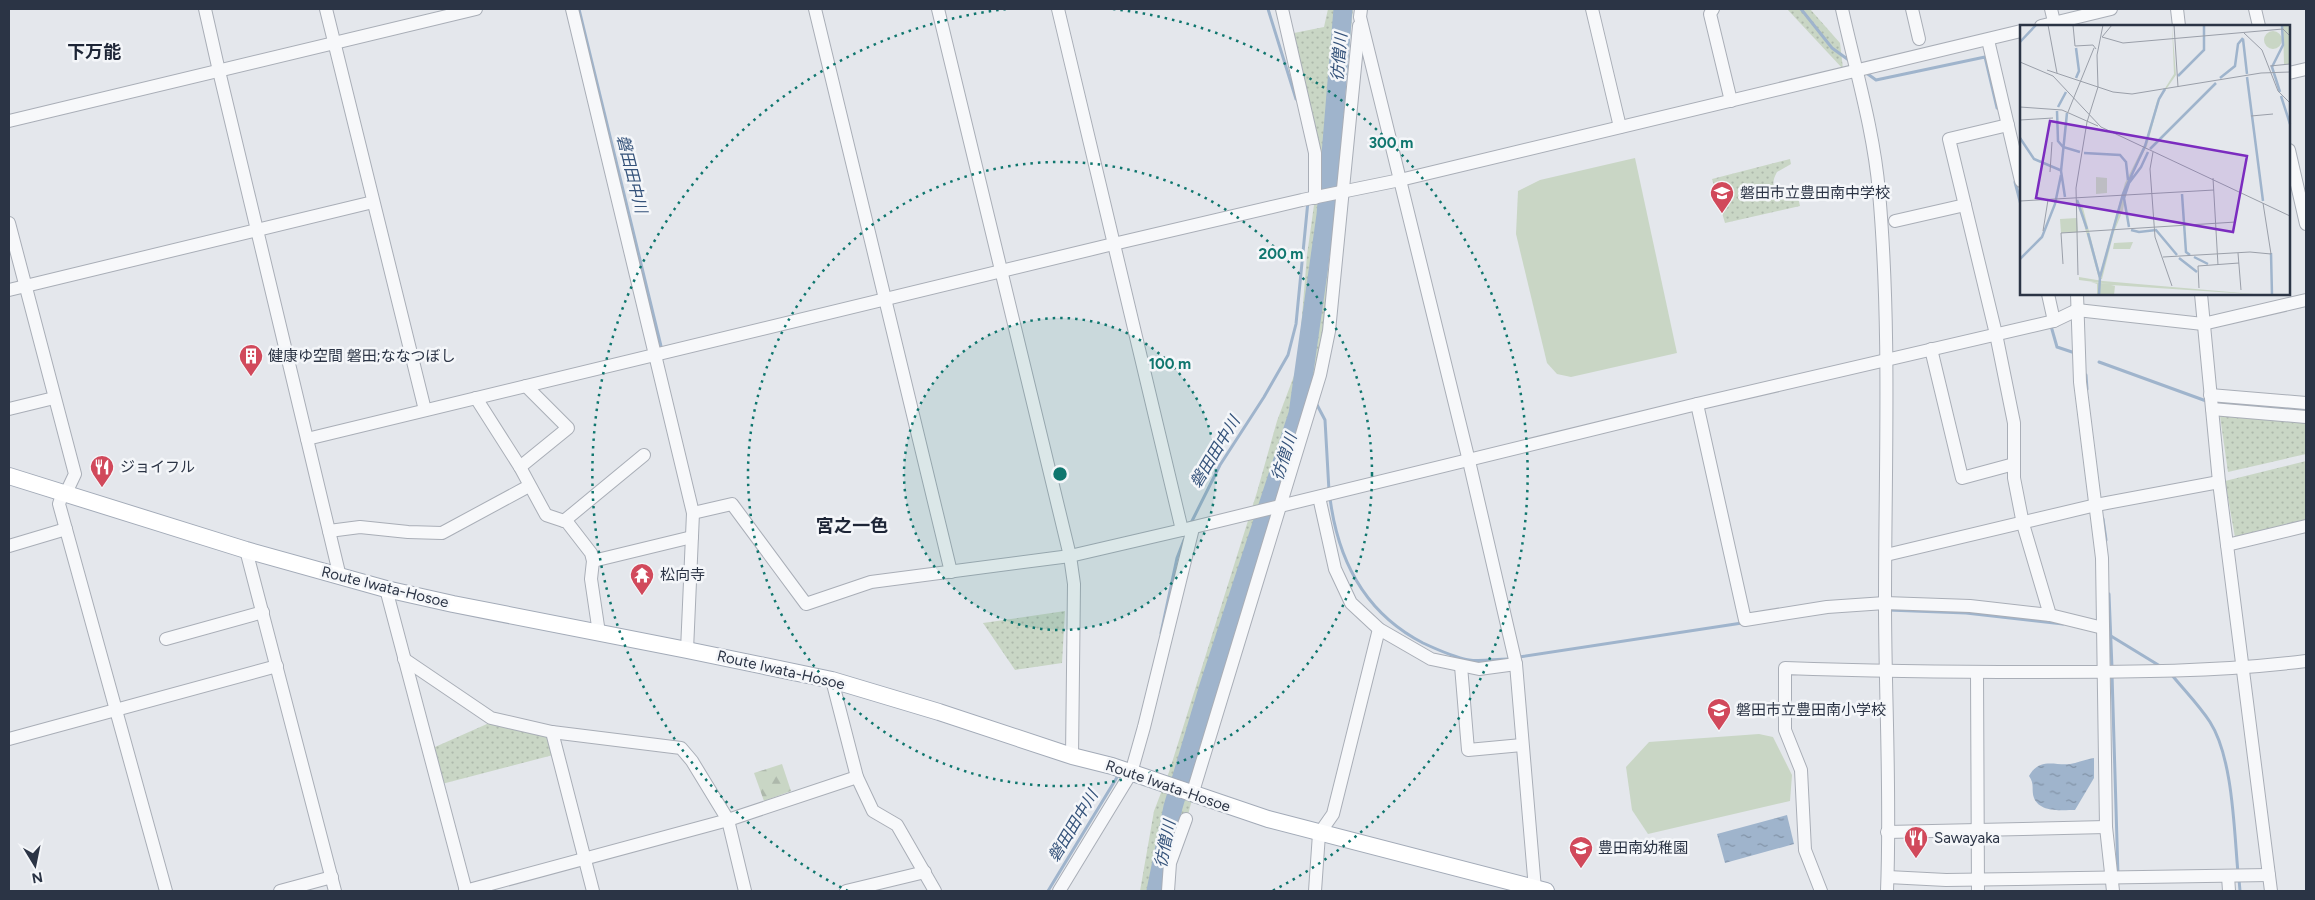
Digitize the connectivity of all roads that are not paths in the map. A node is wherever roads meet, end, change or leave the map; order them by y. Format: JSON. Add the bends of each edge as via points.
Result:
{"nodes":[{"id":1,"x":205,"y":9,"type":"edge"},
{"id":2,"x":326,"y":9,"type":"edge"},
{"id":3,"x":476,"y":9,"type":"edge"},
{"id":4,"x":572,"y":9,"type":"edge"},
{"id":5,"x":815,"y":9,"type":"edge"},
{"id":6,"x":938,"y":9,"type":"edge"},
{"id":7,"x":1058,"y":9,"type":"edge"},
{"id":8,"x":1282,"y":9,"type":"edge"},
{"id":9,"x":1592,"y":9,"type":"edge"},
{"id":10,"x":1713,"y":9,"type":"edge"},
{"id":11,"x":1842,"y":9,"type":"edge"},
{"id":12,"x":1912,"y":9,"type":"edge"},
{"id":13,"x":2051,"y":9,"type":"edge"},
{"id":14,"x":2111,"y":9,"type":"edge"},
{"id":15,"x":2177,"y":9,"type":"edge"},
{"id":16,"x":2255,"y":9,"type":"edge"},
{"id":17,"x":2086,"y":12,"type":"edge"},
{"id":18,"x":1360,"y":13,"type":"edge"},
{"id":19,"x":2055,"y":25,"type":"edge"},
{"id":20,"x":2179,"y":25,"type":"edge"},
{"id":21,"x":2259,"y":25,"type":"edge"},
{"id":22,"x":2020,"y":31,"type":"edge"},
{"id":23,"x":1919,"y":39,"type":"dead end"},
{"id":24,"x":1988,"y":40,"type":"junction"},
{"id":25,"x":334,"y":43,"type":"junction"},
{"id":26,"x":2306,"y":69,"type":"edge"},
{"id":27,"x":1856,"y":70,"type":"junction"},
{"id":28,"x":219,"y":71,"type":"junction"},
{"id":29,"x":2290,"y":73,"type":"edge"},
{"id":30,"x":1731,"y":101,"type":"junction"},
{"id":31,"x":9,"y":121,"type":"edge"},
{"id":32,"x":2008,"y":125,"type":"junction"},
{"id":33,"x":1620,"y":126,"type":"junction"},
{"id":34,"x":2290,"y":156,"type":"edge"},
{"id":35,"x":2020,"y":177,"type":"edge"},
{"id":36,"x":1400,"y":180,"type":"junction"},
{"id":37,"x":1342,"y":192,"type":"junction"},
{"id":38,"x":1315,"y":198,"type":"junction"},
{"id":39,"x":373,"y":202,"type":"junction"},
{"id":40,"x":1965,"y":205,"type":"junction"},
{"id":41,"x":2299,"y":205,"type":"edge"},
{"id":42,"x":1896,"y":221,"type":"dead end"},
{"id":43,"x":9,"y":223,"type":"edge"},
{"id":44,"x":2306,"y":224,"type":"edge"},
{"id":45,"x":257,"y":231,"type":"junction"},
{"id":46,"x":1113,"y":245,"type":"junction"},
{"id":47,"x":1001,"y":273,"type":"junction"},
{"id":48,"x":25,"y":287,"type":"junction"},
{"id":49,"x":9,"y":290,"type":"edge"},
{"id":50,"x":2048,"y":295,"type":"edge"},
{"id":51,"x":2077,"y":295,"type":"edge"},
{"id":52,"x":2200,"y":295,"type":"edge"},
{"id":53,"x":885,"y":300,"type":"junction"},
{"id":54,"x":2306,"y":300,"type":"edge"},
{"id":55,"x":2077,"y":310,"type":"junction"},
{"id":56,"x":2054,"y":321,"type":"junction"},
{"id":57,"x":2203,"y":324,"type":"junction"},
{"id":58,"x":1996,"y":334,"type":"junction"},
{"id":59,"x":1931,"y":349,"type":"junction"},
{"id":60,"x":656,"y":354,"type":"junction"},
{"id":61,"x":1888,"y":358,"type":"junction"},
{"id":62,"x":526,"y":386,"type":"junction"},
{"id":63,"x":2210,"y":395,"type":"junction"},
{"id":64,"x":54,"y":398,"type":"junction"},
{"id":65,"x":476,"y":398,"type":"junction"},
{"id":66,"x":2306,"y":403,"type":"edge"},
{"id":67,"x":1697,"y":404,"type":"junction"},
{"id":68,"x":9,"y":409,"type":"edge"},
{"id":69,"x":2212,"y":409,"type":"junction"},
{"id":70,"x":425,"y":410,"type":"junction"},
{"id":71,"x":2306,"y":417,"type":"edge"},
{"id":72,"x":307,"y":439,"type":"junction"},
{"id":73,"x":644,"y":455,"type":"dead end"},
{"id":74,"x":1469,"y":461,"type":"junction"},
{"id":75,"x":2014,"y":464,"type":"junction"},
{"id":76,"x":520,"y":466,"type":"junction"},
{"id":77,"x":9,"y":476,"type":"edge"},
{"id":78,"x":2219,"y":482,"type":"junction"},
{"id":79,"x":529,"y":486,"type":"junction"},
{"id":80,"x":64,"y":492,"type":"junction"},
{"id":81,"x":1319,"y":497,"type":"junction"},
{"id":82,"x":2096,"y":505,"type":"junction"},
{"id":83,"x":1278,"y":507,"type":"junction"},
{"id":84,"x":694,"y":513,"type":"junction"},
{"id":85,"x":564,"y":521,"type":"junction"},
{"id":86,"x":2022,"y":524,"type":"junction"},
{"id":87,"x":2306,"y":526,"type":"edge"},
{"id":88,"x":1187,"y":529,"type":"junction"},
{"id":89,"x":66,"y":530,"type":"junction"},
{"id":90,"x":329,"y":531,"type":"junction"},
{"id":91,"x":692,"y":538,"type":"junction"},
{"id":92,"x":2227,"y":545,"type":"junction"},
{"id":93,"x":9,"y":546,"type":"edge"},
{"id":94,"x":246,"y":550,"type":"junction"},
{"id":95,"x":1886,"y":555,"type":"junction"},
{"id":96,"x":1070,"y":556,"type":"junction"},
{"id":97,"x":593,"y":561,"type":"junction"},
{"id":98,"x":951,"y":572,"type":"junction"},
{"id":99,"x":340,"y":576,"type":"junction"},
{"id":100,"x":386,"y":589,"type":"junction"},
{"id":101,"x":1885,"y":603,"type":"junction"},
{"id":102,"x":263,"y":612,"type":"junction"},
{"id":103,"x":2050,"y":615,"type":"junction"},
{"id":104,"x":2103,"y":628,"type":"junction"},
{"id":105,"x":1379,"y":629,"type":"junction"},
{"id":106,"x":599,"y":633,"type":"junction"},
{"id":107,"x":166,"y":639,"type":"dead end"},
{"id":108,"x":687,"y":650,"type":"junction"},
{"id":109,"x":404,"y":659,"type":"junction"},
{"id":110,"x":2306,"y":661,"type":"edge"},
{"id":111,"x":1516,"y":664,"type":"junction"},
{"id":112,"x":277,"y":666,"type":"junction"},
{"id":113,"x":1460,"y":666,"type":"junction"},
{"id":114,"x":2244,"y":669,"type":"junction"},
{"id":115,"x":1886,"y":672,"type":"junction"},
{"id":116,"x":1977,"y":672,"type":"junction"},
{"id":117,"x":2104,"y":672,"type":"junction"},
{"id":118,"x":832,"y":680,"type":"junction"},
{"id":119,"x":116,"y":710,"type":"junction"},
{"id":120,"x":552,"y":732,"type":"junction"},
{"id":121,"x":9,"y":739,"type":"edge"},
{"id":122,"x":1522,"y":745,"type":"junction"},
{"id":123,"x":1072,"y":756,"type":"junction"},
{"id":124,"x":1131,"y":773,"type":"junction"},
{"id":125,"x":857,"y":777,"type":"junction"},
{"id":126,"x":1192,"y":795,"type":"junction"},
{"id":127,"x":1186,"y":819,"type":"dead end"},
{"id":128,"x":728,"y":820,"type":"junction"},
{"id":129,"x":2106,"y":827,"type":"junction"},
{"id":130,"x":1978,"y":830,"type":"junction"},
{"id":131,"x":1887,"y":832,"type":"junction"},
{"id":132,"x":1319,"y":834,"type":"junction"},
{"id":133,"x":584,"y":860,"type":"junction"},
{"id":134,"x":925,"y":872,"type":"junction"},
{"id":135,"x":2269,"y":875,"type":"junction"},
{"id":136,"x":2111,"y":876,"type":"junction"},
{"id":137,"x":2228,"y":876,"type":"junction"},
{"id":138,"x":332,"y":877,"type":"junction"},
{"id":139,"x":1888,"y":877,"type":"junction"},
{"id":140,"x":1978,"y":885,"type":"edge"},
{"id":141,"x":1541,"y":890,"type":"edge"},
{"id":142,"x":166,"y":891,"type":"edge"},
{"id":143,"x":280,"y":891,"type":"edge"},
{"id":144,"x":335,"y":891,"type":"edge"},
{"id":145,"x":466,"y":891,"type":"edge"},
{"id":146,"x":593,"y":891,"type":"edge"},
{"id":147,"x":745,"y":891,"type":"edge"},
{"id":148,"x":846,"y":891,"type":"edge"},
{"id":149,"x":935,"y":891,"type":"edge"},
{"id":150,"x":1059,"y":891,"type":"edge"},
{"id":151,"x":1168,"y":891,"type":"edge"},
{"id":152,"x":1315,"y":891,"type":"edge"},
{"id":153,"x":1821,"y":891,"type":"edge"},
{"id":154,"x":1887,"y":891,"type":"edge"},
{"id":155,"x":2113,"y":891,"type":"edge"},
{"id":156,"x":2229,"y":891,"type":"edge"},
{"id":157,"x":2271,"y":891,"type":"edge"}],
"edges":[{"from":1,"to":28,"type":"street"},
{"from":2,"to":25,"type":"street"},
{"from":3,"to":25,"type":"street"},
{"from":4,"to":60,"type":"street"},
{"from":5,"to":53,"type":"street"},
{"from":6,"to":47,"type":"street"},
{"from":7,"to":46,"type":"street"},
{"from":8,"to":38,"type":"street","via":[[1315,154]]},
{"from":9,"to":33,"type":"street"},
{"from":10,"to":30,"type":"street","via":[[1710,14]]},
{"from":11,"to":27,"type":"street"},
{"from":12,"to":23,"type":"street"},
{"from":13,"to":19,"type":"street"},
{"from":14,"to":17,"type":"street"},
{"from":15,"to":20,"type":"street"},
{"from":16,"to":21,"type":"street"},
{"from":17,"to":19,"type":"street"},
{"from":18,"to":36,"type":"street"},
{"from":18,"to":37,"type":"street"},
{"from":22,"to":24,"type":"street"},
{"from":24,"to":27,"type":"street"},
{"from":24,"to":32,"type":"street"},
{"from":25,"to":28,"type":"street"},
{"from":25,"to":39,"type":"street"},
{"from":26,"to":29,"type":"street"},
{"from":27,"to":30,"type":"street"},
{"from":27,"to":61,"type":"street","via":[[1879,190]]},
{"from":28,"to":31,"type":"street"},
{"from":28,"to":45,"type":"street"},
{"from":30,"to":33,"type":"street"},
{"from":32,"to":35,"type":"street"},
{"from":32,"to":40,"type":"street","via":[[1949,139]]},
{"from":33,"to":36,"type":"street"},
{"from":34,"to":41,"type":"street"},
{"from":36,"to":37,"type":"street"},
{"from":36,"to":74,"type":"street"},
{"from":37,"to":38,"type":"street"},
{"from":37,"to":83,"type":"street","via":[[1329,331]]},
{"from":38,"to":46,"type":"street"},
{"from":39,"to":45,"type":"street"},
{"from":39,"to":70,"type":"street"},
{"from":40,"to":42,"type":"street"},
{"from":40,"to":58,"type":"street"},
{"from":41,"to":44,"type":"street"},
{"from":43,"to":48,"type":"street"},
{"from":45,"to":48,"type":"street"},
{"from":45,"to":72,"type":"street"},
{"from":46,"to":47,"type":"street"},
{"from":46,"to":88,"type":"street"},
{"from":47,"to":53,"type":"street"},
{"from":47,"to":96,"type":"street"},
{"from":48,"to":49,"type":"street"},
{"from":48,"to":64,"type":"street"},
{"from":50,"to":56,"type":"street"},
{"from":51,"to":55,"type":"street"},
{"from":52,"to":57,"type":"street"},
{"from":53,"to":60,"type":"street"},
{"from":53,"to":98,"type":"street"},
{"from":54,"to":57,"type":"street"},
{"from":55,"to":56,"type":"street"},
{"from":55,"to":57,"type":"street"},
{"from":55,"to":82,"type":"street","via":[[2080,382]]},
{"from":56,"to":58,"type":"street"},
{"from":57,"to":63,"type":"street"},
{"from":58,"to":59,"type":"street"},
{"from":58,"to":75,"type":"street","via":[[2014,423]]},
{"from":59,"to":61,"type":"street"},
{"from":59,"to":75,"type":"street","via":[[1962,478]]},
{"from":60,"to":62,"type":"street"},
{"from":60,"to":84,"type":"street"},
{"from":61,"to":67,"type":"street"},
{"from":61,"to":95,"type":"street"},
{"from":62,"to":65,"type":"street"},
{"from":62,"to":76,"type":"street","via":[[568,428]]},
{"from":63,"to":66,"type":"street"},
{"from":63,"to":69,"type":"street"},
{"from":64,"to":68,"type":"street"},
{"from":64,"to":80,"type":"street","via":[[75,474]]},
{"from":65,"to":70,"type":"street"},
{"from":65,"to":76,"type":"street"},
{"from":67,"to":74,"type":"street"},
{"from":67,"to":101,"type":"street","via":[[1745,620],[1827,607]]},
{"from":69,"to":71,"type":"street"},
{"from":69,"to":78,"type":"street"},
{"from":70,"to":72,"type":"street"},
{"from":72,"to":90,"type":"street"},
{"from":73,"to":85,"type":"street"},
{"from":74,"to":81,"type":"street"},
{"from":74,"to":111,"type":"street"},
{"from":75,"to":86,"type":"street"},
{"from":76,"to":79,"type":"street"},
{"from":77,"to":80,"type":"main road","name":"Route Iwata-Hosoe"},
{"from":78,"to":82,"type":"street"},
{"from":78,"to":92,"type":"street"},
{"from":79,"to":85,"type":"street","via":[[546,515]]},
{"from":79,"to":90,"type":"street","via":[[442,533],[360,527]]},
{"from":80,"to":89,"type":"street","via":[[59,504]]},
{"from":80,"to":94,"type":"main road","name":"Route Iwata-Hosoe"},
{"from":81,"to":83,"type":"street"},
{"from":81,"to":105,"type":"street","via":[[1335,569],[1351,604]]},
{"from":82,"to":86,"type":"street"},
{"from":82,"to":104,"type":"street","via":[[2102,558]]},
{"from":83,"to":88,"type":"street"},
{"from":83,"to":126,"type":"street"},
{"from":84,"to":91,"type":"street"},
{"from":84,"to":98,"type":"street","via":[[732,504],[806,604],[871,582]]},
{"from":85,"to":97,"type":"street"},
{"from":86,"to":95,"type":"street"},
{"from":86,"to":103,"type":"street"},
{"from":87,"to":92,"type":"street"},
{"from":88,"to":96,"type":"street"},
{"from":88,"to":124,"type":"street"},
{"from":89,"to":93,"type":"street"},
{"from":89,"to":119,"type":"street"},
{"from":90,"to":99,"type":"street"},
{"from":91,"to":97,"type":"street"},
{"from":91,"to":108,"type":"street"},
{"from":92,"to":114,"type":"street"},
{"from":94,"to":99,"type":"main road","name":"Route Iwata-Hosoe"},
{"from":94,"to":102,"type":"street"},
{"from":95,"to":101,"type":"street"},
{"from":96,"to":98,"type":"street"},
{"from":96,"to":123,"type":"street","via":[[1074,584]]},
{"from":97,"to":106,"type":"street","via":[[591,579]]},
{"from":99,"to":100,"type":"main road","name":"Route Iwata-Hosoe"},
{"from":100,"to":106,"type":"main road","name":"Route Iwata-Hosoe"},
{"from":100,"to":109,"type":"street"},
{"from":101,"to":103,"type":"street","via":[[1970,606]]},
{"from":101,"to":115,"type":"street"},
{"from":102,"to":107,"type":"street"},
{"from":102,"to":112,"type":"street"},
{"from":103,"to":104,"type":"street"},
{"from":104,"to":117,"type":"street"},
{"from":105,"to":113,"type":"street","via":[[1431,659]]},
{"from":105,"to":132,"type":"street","via":[[1333,814]]},
{"from":106,"to":108,"type":"main road","name":"Route Iwata-Hosoe"},
{"from":108,"to":118,"type":"main road","name":"Route Iwata-Hosoe"},
{"from":109,"to":120,"type":"street","via":[[491,718]]},
{"from":109,"to":145,"type":"street"},
{"from":110,"to":114,"type":"street"},
{"from":111,"to":113,"type":"street","via":[[1479,669]]},
{"from":111,"to":122,"type":"street"},
{"from":112,"to":119,"type":"street"},
{"from":112,"to":138,"type":"street"},
{"from":113,"to":122,"type":"street","via":[[1468,750]]},
{"from":114,"to":117,"type":"street"},
{"from":114,"to":135,"type":"street"},
{"from":115,"to":116,"type":"street"},
{"from":115,"to":131,"type":"street"},
{"from":115,"to":153,"type":"street","via":[[1785,668],[1785,730],[1801,770],[1805,850]]},
{"from":116,"to":117,"type":"street"},
{"from":116,"to":130,"type":"street"},
{"from":117,"to":129,"type":"street"},
{"from":118,"to":123,"type":"main road","name":"Route Iwata-Hosoe"},
{"from":118,"to":125,"type":"street"},
{"from":119,"to":121,"type":"street"},
{"from":119,"to":142,"type":"street"},
{"from":120,"to":128,"type":"street","via":[[681,748]]},
{"from":120,"to":133,"type":"street"},
{"from":122,"to":141,"type":"street"},
{"from":123,"to":124,"type":"main road","name":"Route Iwata-Hosoe"},
{"from":124,"to":126,"type":"main road","name":"Route Iwata-Hosoe"},
{"from":124,"to":150,"type":"street"},
{"from":125,"to":128,"type":"street"},
{"from":125,"to":134,"type":"street","via":[[873,811],[897,825]]},
{"from":126,"to":132,"type":"main road","name":"Route Iwata-Hosoe"},
{"from":127,"to":151,"type":"street","via":[[1170,863]]},
{"from":128,"to":133,"type":"street"},
{"from":128,"to":147,"type":"street"},
{"from":129,"to":130,"type":"street"},
{"from":129,"to":136,"type":"street"},
{"from":130,"to":131,"type":"street"},
{"from":130,"to":140,"type":"street"},
{"from":131,"to":139,"type":"street"},
{"from":132,"to":141,"type":"main road","name":"Route Iwata-Hosoe"},
{"from":132,"to":152,"type":"street"},
{"from":133,"to":145,"type":"street"},
{"from":133,"to":146,"type":"street"},
{"from":134,"to":148,"type":"street"},
{"from":134,"to":149,"type":"street"},
{"from":135,"to":137,"type":"street"},
{"from":135,"to":157,"type":"street"},
{"from":136,"to":137,"type":"street"},
{"from":136,"to":140,"type":"street"},
{"from":136,"to":155,"type":"street"},
{"from":137,"to":156,"type":"street"},
{"from":138,"to":143,"type":"street"},
{"from":138,"to":144,"type":"street"},
{"from":139,"to":140,"type":"street"},
{"from":139,"to":154,"type":"street"}]}
